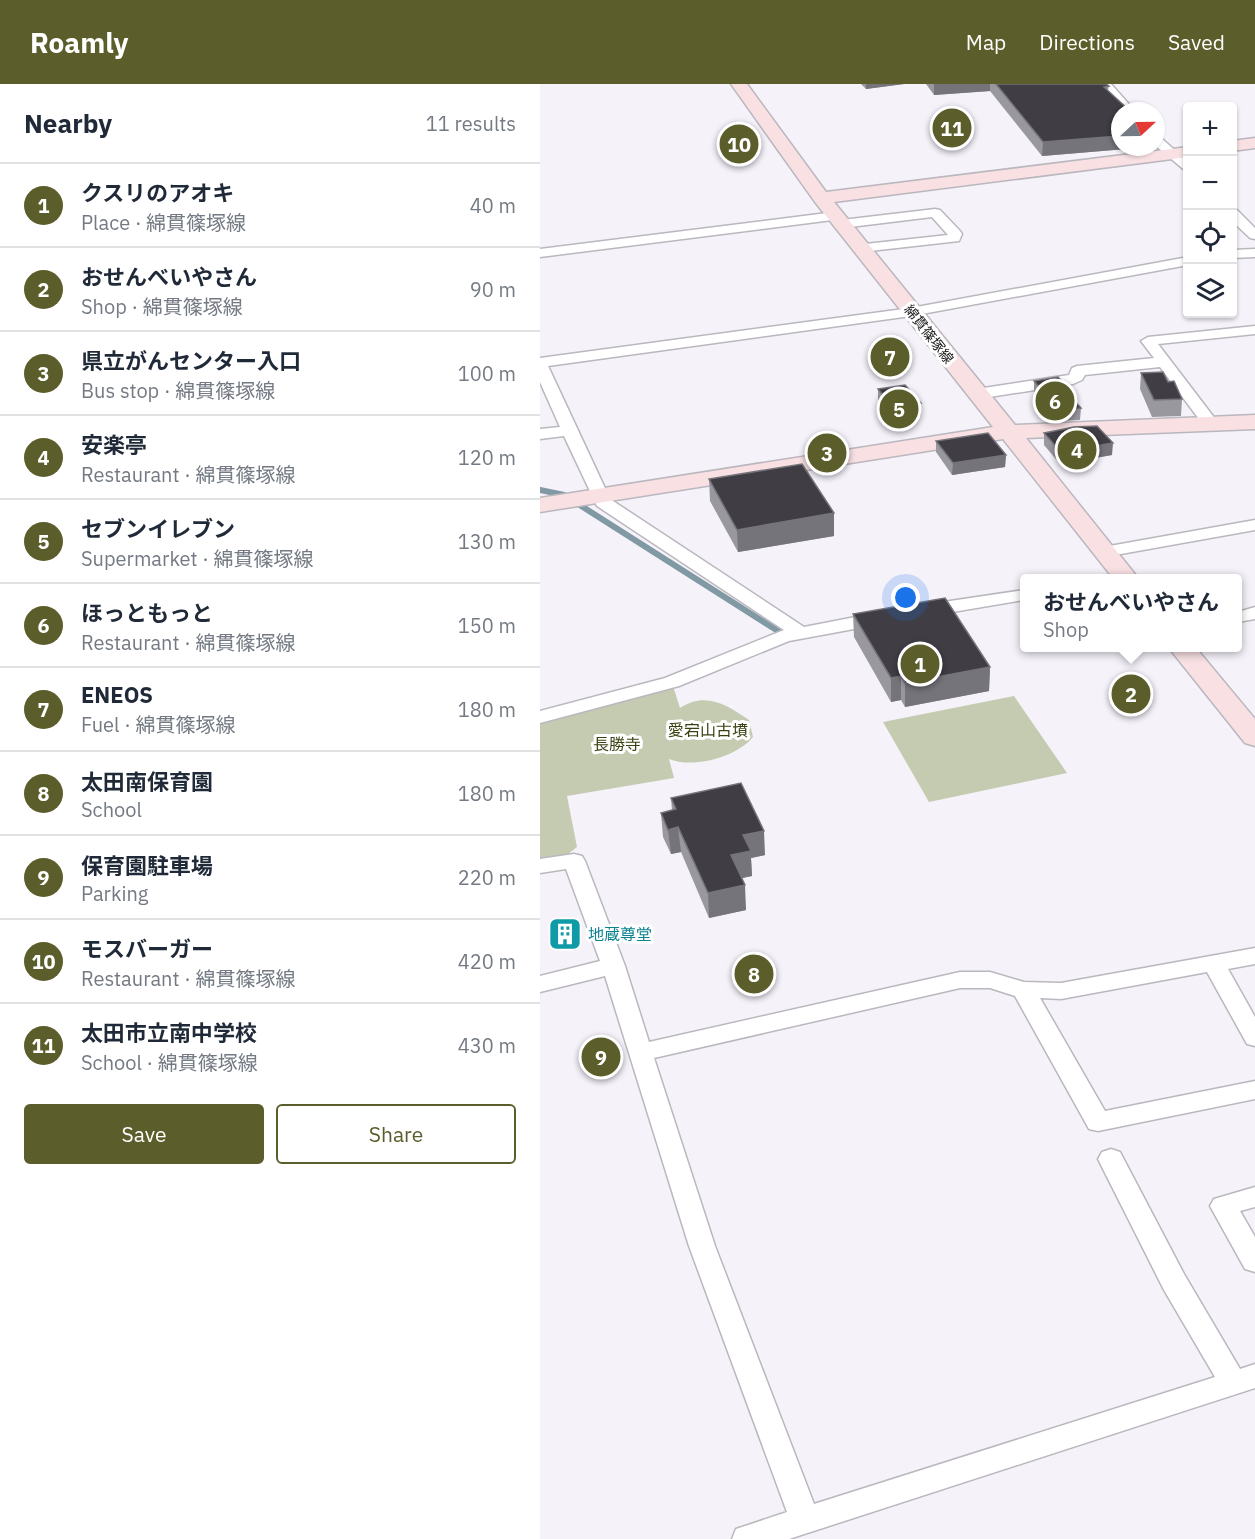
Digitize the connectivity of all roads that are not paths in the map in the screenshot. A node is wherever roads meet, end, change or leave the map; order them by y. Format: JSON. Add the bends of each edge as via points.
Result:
{"nodes":[{"id":1,"x":739,"y":84,"type":"edge"},
{"id":2,"x":1105,"y":84,"type":"edge"},
{"id":3,"x":1121,"y":102,"type":"edge"},
{"id":4,"x":1255,"y":143,"type":"edge"},
{"id":5,"x":1165,"y":145,"type":"edge"},
{"id":6,"x":1237,"y":145,"type":"edge"},
{"id":7,"x":1179,"y":153,"type":"edge"},
{"id":8,"x":821,"y":198,"type":"junction"},
{"id":9,"x":1237,"y":217,"type":"edge"},
{"id":10,"x":838,"y":220,"type":"junction"},
{"id":11,"x":1255,"y":235,"type":"edge"},
{"id":12,"x":861,"y":248,"type":"junction"},
{"id":13,"x":540,"y":253,"type":"edge"},
{"id":14,"x":1255,"y":253,"type":"edge"},
{"id":15,"x":1237,"y":254,"type":"edge"},
{"id":16,"x":1183,"y":262,"type":"edge"},
{"id":17,"x":911,"y":312,"type":"junction"},
{"id":18,"x":1255,"y":330,"type":"edge"},
{"id":19,"x":1163,"y":362,"type":"junction"},
{"id":20,"x":540,"y":364,"type":"edge"},
{"id":21,"x":977,"y":394,"type":"junction"},
{"id":22,"x":1255,"y":422,"type":"edge"},
{"id":23,"x":1211,"y":424,"type":"junction"},
{"id":24,"x":570,"y":430,"type":"junction"},
{"id":25,"x":1007,"y":432,"type":"junction"},
{"id":26,"x":540,"y":434,"type":"edge"},
{"id":27,"x":599,"y":496,"type":"junction"},
{"id":28,"x":540,"y":505,"type":"edge"},
{"id":29,"x":1255,"y":525,"type":"edge"},
{"id":30,"x":1104,"y":552,"type":"junction"},
{"id":31,"x":1121,"y":574,"type":"edge"},
{"id":32,"x":1020,"y":596,"type":"edge"},
{"id":33,"x":799,"y":632,"type":"junction"},
{"id":34,"x":1185,"y":652,"type":"edge"},
{"id":35,"x":540,"y":717,"type":"edge"},
{"id":36,"x":1252,"y":729,"type":"edge"},
{"id":37,"x":540,"y":866,"type":"edge"},
{"id":38,"x":1255,"y":956,"type":"edge"},
{"id":39,"x":1213,"y":963,"type":"junction"},
{"id":40,"x":613,"y":966,"type":"junction"},
{"id":41,"x":540,"y":984,"type":"edge"},
{"id":42,"x":1024,"y":990,"type":"junction"},
{"id":43,"x":1255,"y":1038,"type":"edge"},
{"id":44,"x":641,"y":1052,"type":"junction"},
{"id":45,"x":1255,"y":1090,"type":"edge"},
{"id":46,"x":1111,"y":1159,"type":"dead end"},
{"id":47,"x":1255,"y":1197,"type":"edge"},
{"id":48,"x":1255,"y":1261,"type":"edge"},
{"id":49,"x":1244,"y":1379,"type":"edge"},
{"id":50,"x":806,"y":1519,"type":"junction"},
{"id":51,"x":747,"y":1539,"type":"edge"}],
"edges":[{"from":1,"to":8,"type":"main road","name":"綿貫篠塚線"},
{"from":2,"to":3,"type":"street"},
{"from":4,"to":6,"type":"main road"},
{"from":5,"to":7,"type":"street"},
{"from":7,"to":8,"type":"main road"},
{"from":8,"to":10,"type":"main road","name":"綿貫篠塚線"},
{"from":9,"to":11,"type":"street"},
{"from":10,"to":12,"type":"main road","name":"綿貫篠塚線"},
{"from":10,"to":12,"type":"street","via":[[935,213],[955,234],[949,239]]},
{"from":10,"to":13,"type":"street"},
{"from":12,"to":17,"type":"main road","name":"綿貫篠塚線"},
{"from":14,"to":15,"type":"street"},
{"from":16,"to":17,"type":"street"},
{"from":17,"to":20,"type":"street"},
{"from":17,"to":21,"type":"main road","name":"綿貫篠塚線"},
{"from":18,"to":19,"type":"street","via":[[1148,341]]},
{"from":19,"to":21,"type":"street","via":[[1077,371],[1073,379]]},
{"from":19,"to":23,"type":"street"},
{"from":20,"to":24,"type":"street"},
{"from":21,"to":25,"type":"main road","name":"綿貫篠塚線"},
{"from":22,"to":23,"type":"main road"},
{"from":23,"to":25,"type":"main road"},
{"from":24,"to":26,"type":"street"},
{"from":24,"to":27,"type":"street"},
{"from":25,"to":27,"type":"main road"},
{"from":25,"to":30,"type":"main road","name":"綿貫篠塚線"},
{"from":27,"to":28,"type":"main road"},
{"from":27,"to":33,"type":"street"},
{"from":29,"to":30,"type":"street"},
{"from":30,"to":31,"type":"main road","name":"綿貫篠塚線"},
{"from":32,"to":33,"type":"street"},
{"from":33,"to":35,"type":"street","via":[[672,682]]},
{"from":34,"to":36,"type":"main road"},
{"from":37,"to":40,"type":"street","via":[[574,861]]},
{"from":38,"to":39,"type":"street"},
{"from":39,"to":42,"type":"street","via":[[1061,991]]},
{"from":39,"to":43,"type":"street"},
{"from":40,"to":41,"type":"street"},
{"from":40,"to":44,"type":"street"},
{"from":42,"to":44,"type":"street","via":[[990,980],[960,980]]},
{"from":42,"to":45,"type":"street","via":[[1098,1122]]},
{"from":44,"to":50,"type":"street","via":[[702,1246]]},
{"from":46,"to":49,"type":"street","via":[[1174,1282]]},
{"from":47,"to":48,"type":"street","via":[[1223,1206]]},
{"from":49,"to":50,"type":"street"},
{"from":50,"to":51,"type":"street"}]}
